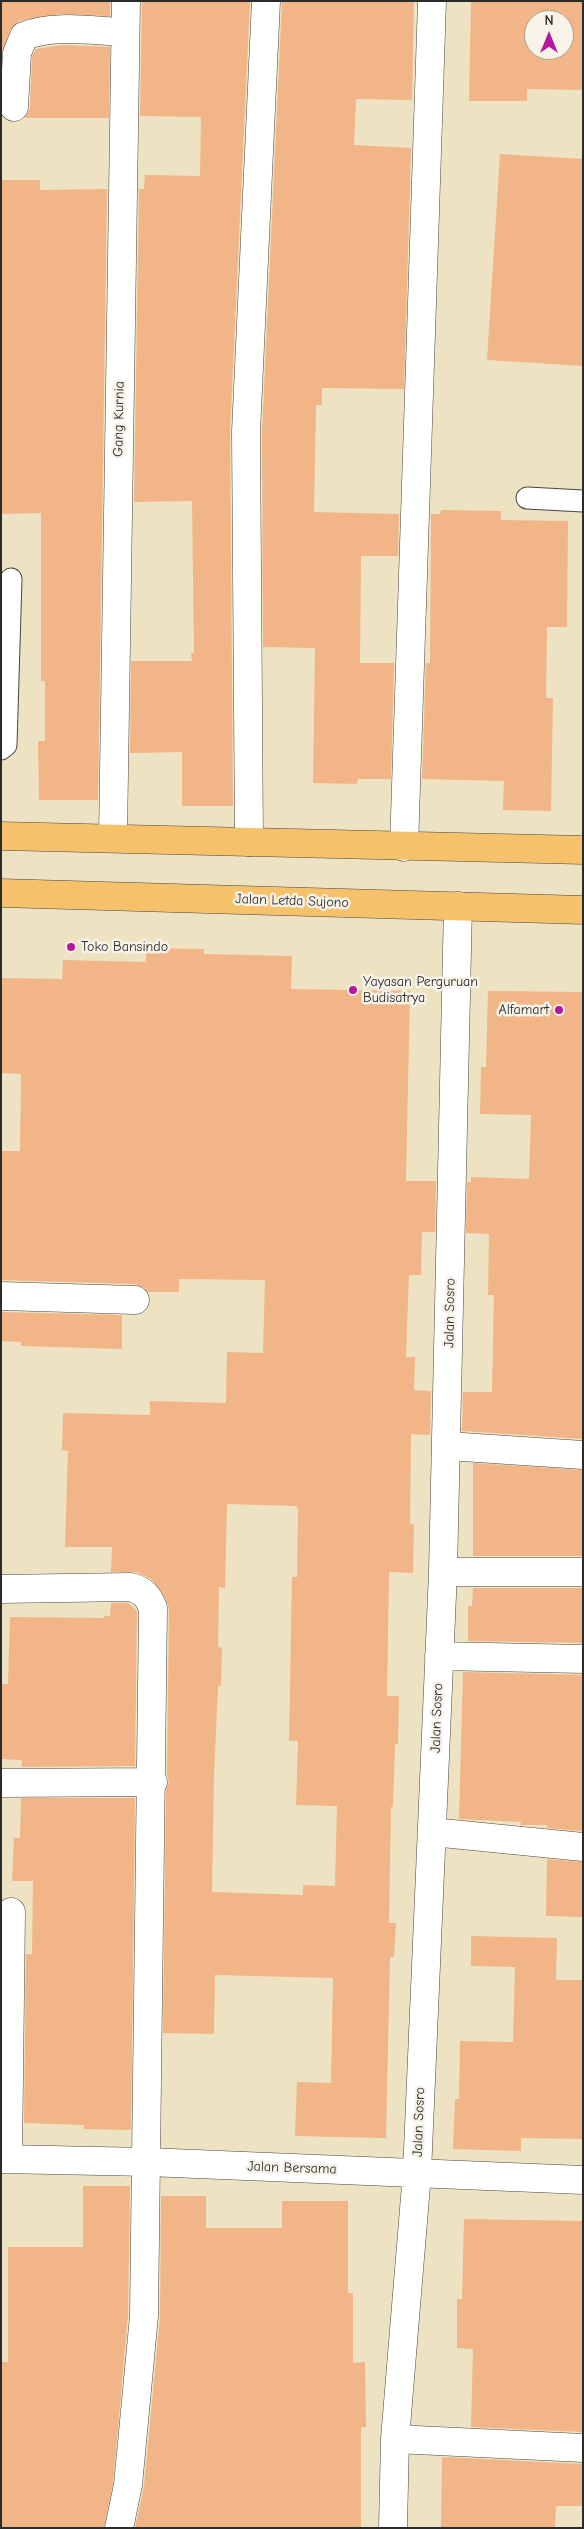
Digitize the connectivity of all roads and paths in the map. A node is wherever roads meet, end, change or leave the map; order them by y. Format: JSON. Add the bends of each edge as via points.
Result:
{"nodes":[{"id":1,"x":126,"y":1,"type":"edge"},
{"id":2,"x":266,"y":1,"type":"edge"},
{"id":3,"x":432,"y":1,"type":"edge"},
{"id":4,"x":125,"y":32,"type":"junction"},
{"id":5,"x":14,"y":107,"type":"dead end"},
{"id":6,"x":527,"y":498,"type":"dead end"},
{"id":7,"x":583,"y":501,"type":"edge"},
{"id":8,"x":11,"y":579,"type":"dead end"},
{"id":9,"x":1,"y":749,"type":"edge"},
{"id":10,"x":1,"y":836,"type":"edge"},
{"id":11,"x":113,"y":837,"type":"junction"},
{"id":12,"x":249,"y":842,"type":"junction"},
{"id":13,"x":404,"y":847,"type":"junction"},
{"id":14,"x":583,"y":850,"type":"edge"},
{"id":15,"x":1,"y":893,"type":"edge"},
{"id":16,"x":458,"y":906,"type":"junction"},
{"id":17,"x":583,"y":910,"type":"edge"},
{"id":18,"x":1,"y":1296,"type":"edge"},
{"id":19,"x":135,"y":1300,"type":"dead end"},
{"id":20,"x":447,"y":1446,"type":"junction"},
{"id":21,"x":583,"y":1455,"type":"edge"},
{"id":22,"x":443,"y":1572,"type":"junction"},
{"id":23,"x":583,"y":1572,"type":"edge"},
{"id":24,"x":1,"y":1589,"type":"edge"},
{"id":25,"x":439,"y":1656,"type":"junction"},
{"id":26,"x":583,"y":1659,"type":"edge"},
{"id":27,"x":153,"y":1782,"type":"junction"},
{"id":28,"x":1,"y":1783,"type":"edge"},
{"id":29,"x":432,"y":1832,"type":"junction"},
{"id":30,"x":583,"y":1847,"type":"edge"},
{"id":31,"x":11,"y":1912,"type":"dead end"},
{"id":32,"x":4,"y":2159,"type":"edge"},
{"id":33,"x":148,"y":2162,"type":"junction"},
{"id":34,"x":417,"y":2173,"type":"junction"},
{"id":35,"x":583,"y":2180,"type":"edge"},
{"id":36,"x":395,"y":2439,"type":"junction"},
{"id":37,"x":583,"y":2448,"type":"edge"},
{"id":38,"x":119,"y":2528,"type":"edge"},
{"id":39,"x":393,"y":2528,"type":"edge"}],
"edges":[{"from":1,"to":4,"type":"street","name":"Gang Kurnia"},
{"from":2,"to":12,"type":"street","via":[[246,432]]},
{"from":3,"to":13,"type":"street"},
{"from":4,"to":5,"type":"street","via":[[54,30],[24,36],[17,53]]},
{"from":4,"to":11,"type":"street","name":"Gang Kurnia"},
{"from":6,"to":7,"type":"lane"},
{"from":8,"to":9,"type":"lane","via":[[6,745]]},
{"from":10,"to":11,"type":"highway"},
{"from":11,"to":12,"type":"highway"},
{"from":12,"to":13,"type":"highway"},
{"from":13,"to":14,"type":"highway"},
{"from":15,"to":16,"type":"highway","name":"Jalan Letda Sujono"},
{"from":16,"to":17,"type":"highway","name":"Jalan Letda Sujono"},
{"from":16,"to":20,"type":"street","name":"Jalan Sosro"},
{"from":18,"to":19,"type":"street"},
{"from":20,"to":21,"type":"street"},
{"from":20,"to":22,"type":"street","name":"Jalan Sosro"},
{"from":22,"to":23,"type":"street"},
{"from":22,"to":25,"type":"street","name":"Jalan Sosro"},
{"from":24,"to":27,"type":"street","via":[[131,1587],[148,1597],[153,1608]]},
{"from":25,"to":26,"type":"street"},
{"from":25,"to":29,"type":"street","name":"Jalan Sosro"},
{"from":27,"to":28,"type":"street"},
{"from":27,"to":33,"type":"street"},
{"from":29,"to":30,"type":"street"},
{"from":29,"to":34,"type":"street","name":"Jalan Sosro"},
{"from":31,"to":32,"type":"street"},
{"from":32,"to":33,"type":"street","name":"Jalan Bersama"},
{"from":33,"to":34,"type":"street","name":"Jalan Bersama"},
{"from":33,"to":38,"type":"street","via":[[144,2316],[128,2485]]},
{"from":34,"to":35,"type":"street","name":"Jalan Bersama"},
{"from":34,"to":36,"type":"street","name":"Jalan Sosro"},
{"from":36,"to":37,"type":"street"},
{"from":36,"to":39,"type":"street","name":"Jalan Sosro"}]}
